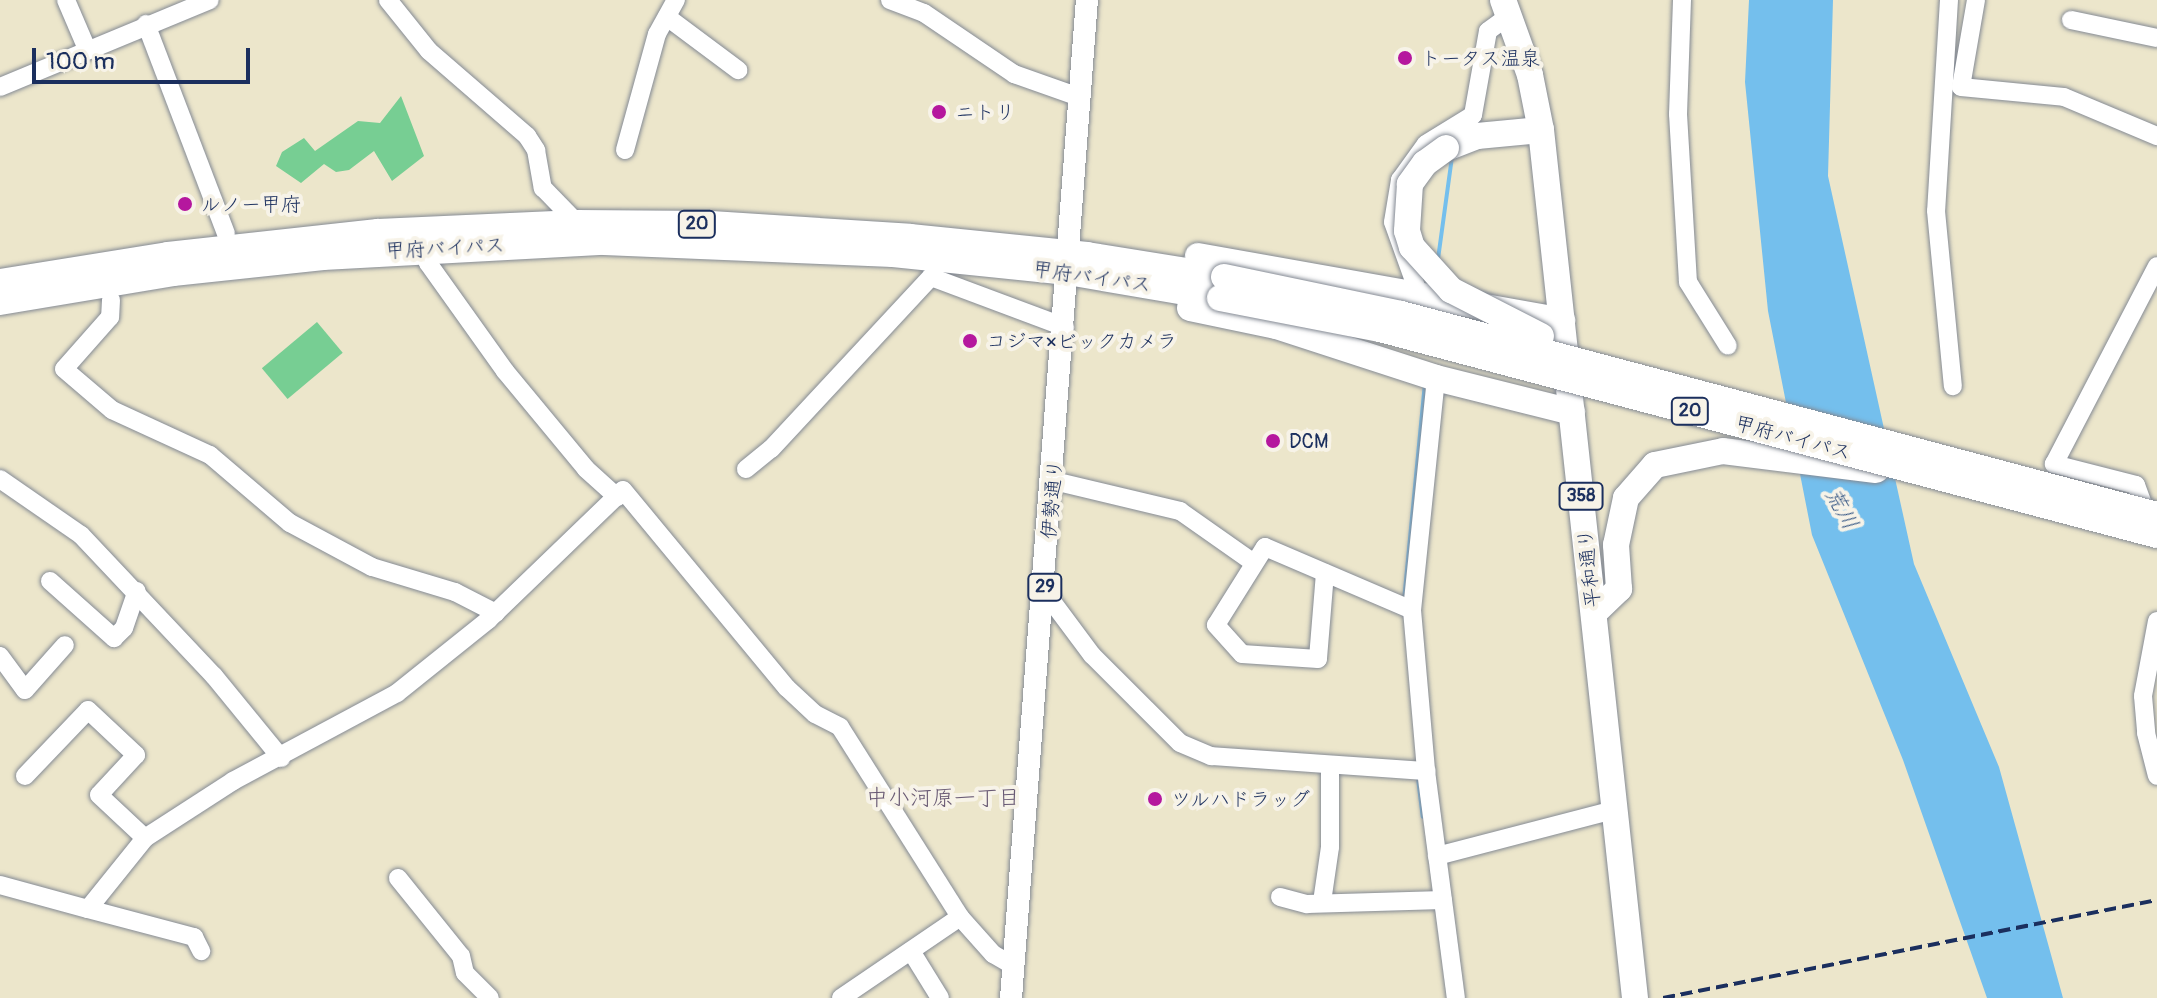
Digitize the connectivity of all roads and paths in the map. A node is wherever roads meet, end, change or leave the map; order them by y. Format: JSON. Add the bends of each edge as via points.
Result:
{"nodes":[{"id":1,"x":66,"y":0,"type":"edge"},
{"id":2,"x":210,"y":0,"type":"edge"},
{"id":3,"x":388,"y":0,"type":"edge"},
{"id":4,"x":890,"y":0,"type":"edge"},
{"id":5,"x":1087,"y":0,"type":"edge"},
{"id":6,"x":1682,"y":0,"type":"edge"},
{"id":7,"x":1949,"y":0,"type":"edge"},
{"id":8,"x":1976,"y":0,"type":"edge"},
{"id":9,"x":672,"y":8,"type":"edge"},
{"id":10,"x":1506,"y":8,"type":"edge"},
{"id":11,"x":2071,"y":20,"type":"dead end"},
{"id":12,"x":146,"y":24,"type":"junction"},
{"id":13,"x":2157,"y":38,"type":"edge"},
{"id":14,"x":87,"y":49,"type":"junction"},
{"id":15,"x":738,"y":70,"type":"dead end"},
{"id":16,"x":0,"y":87,"type":"edge"},
{"id":17,"x":1079,"y":97,"type":"junction"},
{"id":18,"x":1541,"y":130,"type":"junction"},
{"id":19,"x":2157,"y":136,"type":"edge"},
{"id":20,"x":625,"y":150,"type":"dead end"},
{"id":21,"x":577,"y":223,"type":"junction"},
{"id":22,"x":378,"y":232,"type":"junction"},
{"id":23,"x":226,"y":233,"type":"junction"},
{"id":24,"x":414,"y":248,"type":"junction"},
{"id":25,"x":1075,"y":260,"type":"junction"},
{"id":26,"x":170,"y":264,"type":"junction"},
{"id":27,"x":2157,"y":266,"type":"edge"},
{"id":28,"x":0,"y":268,"type":"edge"},
{"id":29,"x":0,"y":282,"type":"edge"},
{"id":30,"x":1222,"y":287,"type":"junction"},
{"id":31,"x":1175,"y":289,"type":"junction"},
{"id":32,"x":1418,"y":292,"type":"junction"},
{"id":33,"x":111,"y":300,"type":"junction"},
{"id":34,"x":0,"y":302,"type":"edge"},
{"id":35,"x":0,"y":319,"type":"edge"},
{"id":36,"x":1562,"y":321,"type":"junction"},
{"id":37,"x":1065,"y":327,"type":"junction"},
{"id":38,"x":1728,"y":346,"type":"dead end"},
{"id":39,"x":1436,"y":378,"type":"junction"},
{"id":40,"x":1953,"y":386,"type":"dead end"},
{"id":41,"x":1731,"y":400,"type":"junction"},
{"id":42,"x":1572,"y":412,"type":"junction"},
{"id":43,"x":746,"y":469,"type":"dead end"},
{"id":44,"x":0,"y":479,"type":"edge"},
{"id":45,"x":1054,"y":481,"type":"junction"},
{"id":46,"x":1982,"y":488,"type":"junction"},
{"id":47,"x":617,"y":497,"type":"junction"},
{"id":48,"x":2157,"y":515,"type":"edge"},
{"id":49,"x":2157,"y":535,"type":"edge"},
{"id":50,"x":2157,"y":543,"type":"edge"},
{"id":51,"x":1254,"y":563,"type":"junction"},
{"id":52,"x":1325,"y":573,"type":"junction"},
{"id":53,"x":50,"y":581,"type":"dead end"},
{"id":54,"x":137,"y":591,"type":"junction"},
{"id":55,"x":1045,"y":592,"type":"junction"},
{"id":56,"x":1412,"y":610,"type":"junction"},
{"id":57,"x":496,"y":613,"type":"junction"},
{"id":58,"x":1594,"y":613,"type":"junction"},
{"id":59,"x":2157,"y":621,"type":"edge"},
{"id":60,"x":65,"y":645,"type":"dead end"},
{"id":61,"x":0,"y":656,"type":"edge"},
{"id":62,"x":281,"y":758,"type":"junction"},
{"id":63,"x":1330,"y":765,"type":"junction"},
{"id":64,"x":1426,"y":771,"type":"junction"},
{"id":65,"x":25,"y":776,"type":"dead end"},
{"id":66,"x":2157,"y":776,"type":"edge"},
{"id":67,"x":1614,"y":810,"type":"junction"},
{"id":68,"x":145,"y":838,"type":"junction"},
{"id":69,"x":1437,"y":856,"type":"junction"},
{"id":70,"x":398,"y":878,"type":"dead end"},
{"id":71,"x":0,"y":885,"type":"edge"},
{"id":72,"x":1280,"y":897,"type":"dead end"},
{"id":73,"x":1443,"y":900,"type":"junction"},
{"id":74,"x":1322,"y":902,"type":"junction"},
{"id":75,"x":88,"y":909,"type":"junction"},
{"id":76,"x":960,"y":917,"type":"junction"},
{"id":77,"x":201,"y":951,"type":"dead end"},
{"id":78,"x":911,"y":951,"type":"junction"},
{"id":79,"x":1012,"y":965,"type":"junction"},
{"id":80,"x":845,"y":997,"type":"edge"},
{"id":81,"x":490,"y":998,"type":"edge"},
{"id":82,"x":940,"y":998,"type":"edge"},
{"id":83,"x":1011,"y":998,"type":"edge"},
{"id":84,"x":1456,"y":998,"type":"edge"},
{"id":85,"x":1635,"y":998,"type":"edge"}],
"edges":[{"from":1,"to":14,"type":"street"},
{"from":2,"to":12,"type":"street"},
{"from":3,"to":21,"type":"street","via":[[429,51],[527,136],[536,150],[543,188]]},
{"from":4,"to":17,"type":"street","via":[[924,13],[1014,74]]},
{"from":5,"to":17,"type":"main road","name":"伊勢通り","number":"29"},
{"from":6,"to":38,"type":"street","via":[[1678,114],[1688,282]]},
{"from":7,"to":40,"type":"street","via":[[1936,211]]},
{"from":8,"to":19,"type":"street","via":[[1961,87],[2064,97]]},
{"from":9,"to":15,"type":"street"},
{"from":9,"to":20,"type":"street"},
{"from":10,"to":18,"type":"highway","name":"平和通り","number":"358","via":[[1530,75]]},
{"from":10,"to":32,"type":"street","via":[[1488,31],[1473,115],[1426,144],[1400,180],[1393,222]]},
{"from":11,"to":13,"type":"street"},
{"from":12,"to":14,"type":"street"},
{"from":12,"to":23,"type":"street"},
{"from":14,"to":16,"type":"street"},
{"from":17,"to":25,"type":"main road","name":"伊勢通り","number":"29"},
{"from":18,"to":36,"type":"highway","name":"平和通り","number":"358"},
{"from":18,"to":41,"type":"highway","bridge":true,"via":[[1477,136],[1425,163],[1410,184],[1412,247],[1435,278],[1516,326],[1612,359],[1716,385]]},
{"from":21,"to":22,"type":"highway","name":"甲府バイパス","number":"20"},
{"from":21,"to":25,"type":"highway","name":"甲府バイパス","number":"20","via":[[711,224]]},
{"from":22,"to":23,"type":"highway","via":[[329,223]]},
{"from":22,"to":26,"type":"highway","name":"甲府バイパス","number":"20"},
{"from":23,"to":28,"type":"highway"},
{"from":24,"to":25,"type":"highway","name":"甲府バイパス","number":"20","via":[[686,242]]},
{"from":24,"to":26,"type":"highway","name":"甲府バイパス","number":"20"},
{"from":24,"to":33,"type":"highway","via":[[343,269]]},
{"from":24,"to":47,"type":"street","via":[[505,371],[586,469]]},
{"from":25,"to":30,"type":"highway","name":"甲府バイパス","number":"20"},
{"from":25,"to":31,"type":"highway","name":"甲府バイパス","number":"20"},
{"from":25,"to":32,"type":"highway","via":[[1108,243]]},
{"from":25,"to":37,"type":"main road","name":"伊勢通り","number":"29"},
{"from":26,"to":29,"type":"highway","name":"甲府バイパス","number":"20"},
{"from":26,"to":34,"type":"highway","name":"甲府バイパス","number":"20"},
{"from":27,"to":50,"type":"street","via":[[2054,464],[2136,485]]},
{"from":30,"to":31,"type":"highway","name":"甲府バイパス","number":"20"},
{"from":30,"to":41,"type":"highway","name":"甲府バイパス","number":"20","bridge":true,"via":[[1401,314]]},
{"from":30,"to":46,"type":"highway","name":"甲府バイパス","number":"20","bridge":true},
{"from":31,"to":39,"type":"highway","via":[[1189,308],[1340,344]]},
{"from":32,"to":36,"type":"highway"},
{"from":33,"to":35,"type":"highway"},
{"from":33,"to":57,"type":"street","via":[[110,317],[64,369],[112,410],[210,455],[290,523],[372,567],[455,592]]},
{"from":36,"to":42,"type":"highway","name":"平和通り","number":"358"},
{"from":37,"to":43,"type":"street","via":[[931,277],[781,439]]},
{"from":37,"to":45,"type":"main road","name":"伊勢通り","number":"29"},
{"from":39,"to":42,"type":"highway"},
{"from":39,"to":56,"type":"street"},
{"from":41,"to":48,"type":"highway","name":"甲府バイパス","number":"20","bridge":true},
{"from":42,"to":58,"type":"highway","name":"平和通り","number":"358"},
{"from":44,"to":54,"type":"street","via":[[81,535]]},
{"from":45,"to":51,"type":"street","via":[[1180,511]]},
{"from":45,"to":55,"type":"main road","name":"伊勢通り","number":"29"},
{"from":46,"to":49,"type":"highway","name":"甲府バイパス","number":"20","bridge":true},
{"from":46,"to":58,"type":"highway","bridge":true,"via":[[1801,458],[1723,451],[1655,465],[1638,481],[1618,520],[1619,589]]},
{"from":47,"to":57,"type":"street"},
{"from":47,"to":76,"type":"street","via":[[623,490],[787,688],[815,714],[840,727]]},
{"from":51,"to":52,"type":"street","via":[[1265,547]]},
{"from":51,"to":52,"type":"street","via":[[1216,625],[1242,654],[1318,659]]},
{"from":52,"to":56,"type":"street"},
{"from":53,"to":54,"type":"street","via":[[114,638],[124,628]]},
{"from":54,"to":62,"type":"street"},
{"from":55,"to":63,"type":"street","via":[[1092,655],[1180,743],[1211,756]]},
{"from":55,"to":79,"type":"main road","name":"伊勢通り","number":"29"},
{"from":56,"to":64,"type":"street"},
{"from":57,"to":62,"type":"street","via":[[397,693]]},
{"from":58,"to":67,"type":"highway","name":"平和通り","number":"358"},
{"from":59,"to":66,"type":"street","via":[[2143,696]]},
{"from":60,"to":61,"type":"street","via":[[25,690]]},
{"from":62,"to":68,"type":"street","via":[[233,781]]},
{"from":63,"to":64,"type":"street"},
{"from":63,"to":74,"type":"street","via":[[1330,847]]},
{"from":64,"to":69,"type":"street"},
{"from":65,"to":68,"type":"street","via":[[88,710],[136,755],[99,795]]},
{"from":67,"to":69,"type":"street"},
{"from":67,"to":85,"type":"highway","name":"平和通り","number":"358"},
{"from":68,"to":75,"type":"street"},
{"from":69,"to":73,"type":"street"},
{"from":70,"to":81,"type":"street","via":[[461,956],[465,973]]},
{"from":71,"to":75,"type":"street"},
{"from":72,"to":74,"type":"street"},
{"from":73,"to":74,"type":"street"},
{"from":73,"to":84,"type":"street"},
{"from":75,"to":77,"type":"street","via":[[194,937]]},
{"from":76,"to":78,"type":"street"},
{"from":76,"to":79,"type":"street","via":[[993,954]]},
{"from":78,"to":80,"type":"street"},
{"from":78,"to":82,"type":"street"},
{"from":79,"to":83,"type":"main road","name":"伊勢通り","number":"29"}]}
